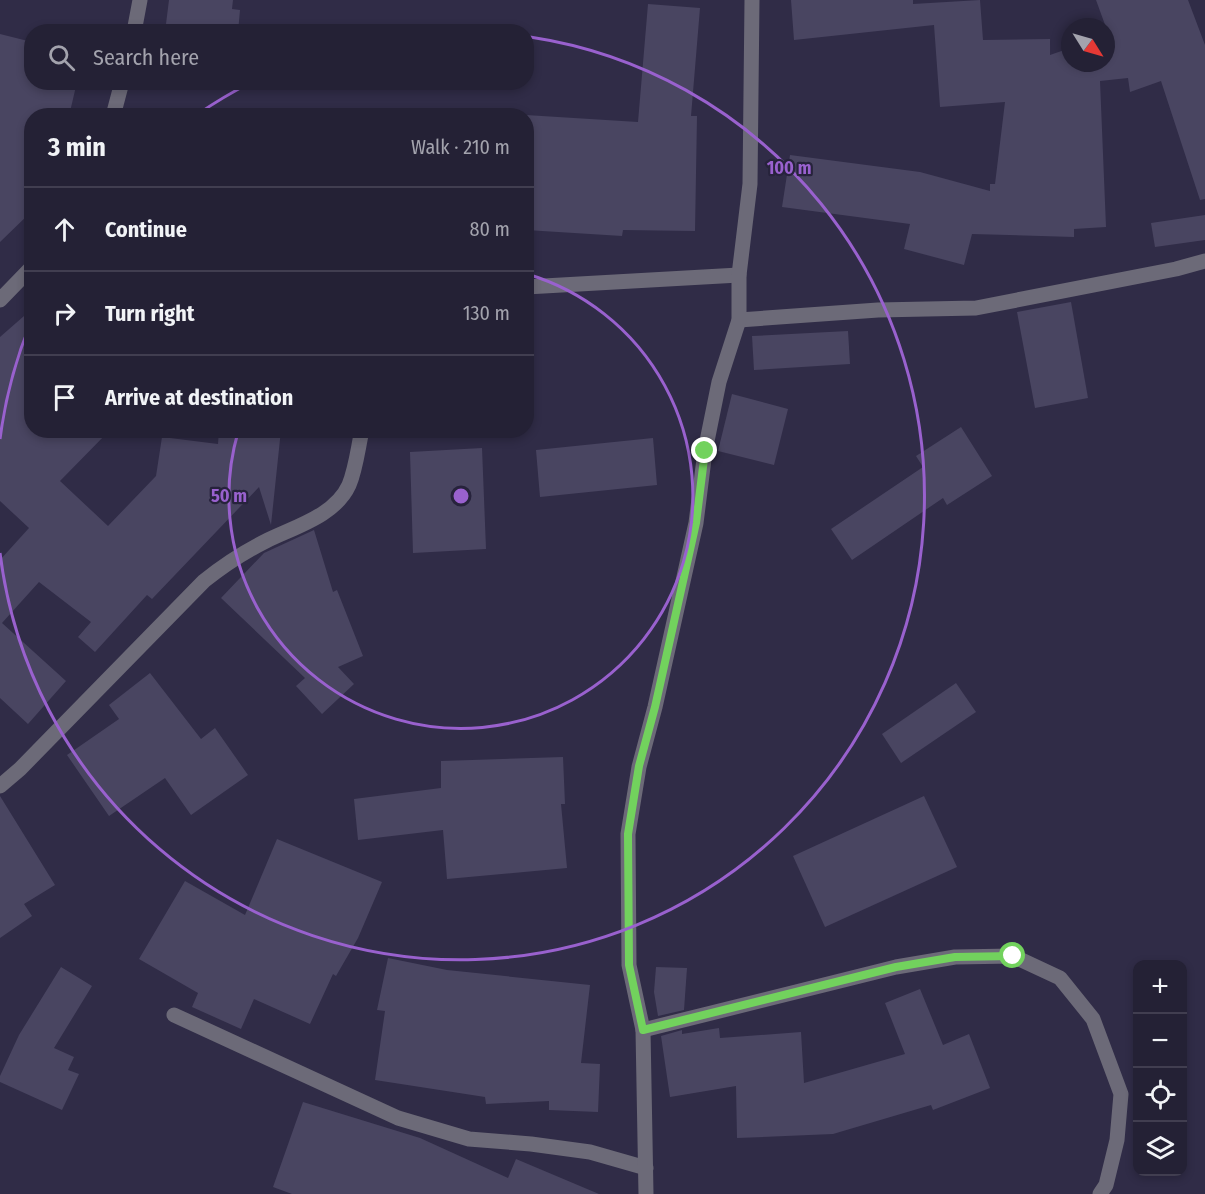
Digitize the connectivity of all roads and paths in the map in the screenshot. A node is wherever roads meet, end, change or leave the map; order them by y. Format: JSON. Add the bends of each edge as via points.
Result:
{"nodes":[{"id":1,"x":140,"y":0,"type":"edge"},
{"id":2,"x":752,"y":0,"type":"edge"},
{"id":3,"x":136,"y":24,"type":"edge"},
{"id":4,"x":120,"y":90,"type":"edge"},
{"id":5,"x":114,"y":108,"type":"edge"},
{"id":6,"x":1205,"y":261,"type":"edge"},
{"id":7,"x":24,"y":275,"type":"edge"},
{"id":8,"x":739,"y":275,"type":"junction"},
{"id":9,"x":534,"y":287,"type":"edge"},
{"id":10,"x":0,"y":300,"type":"edge"},
{"id":11,"x":739,"y":320,"type":"junction"},
{"id":12,"x":360,"y":438,"type":"edge"},
{"id":13,"x":0,"y":786,"type":"edge"},
{"id":14,"x":174,"y":1015,"type":"dead end"},
{"id":15,"x":643,"y":1030,"type":"junction"},
{"id":16,"x":646,"y":1168,"type":"junction"},
{"id":17,"x":646,"y":1194,"type":"edge"},
{"id":18,"x":1100,"y":1194,"type":"edge"}],
"edges":[{"from":1,"to":3,"type":"street"},
{"from":2,"to":8,"type":"street","via":[[750,184]]},
{"from":4,"to":5,"type":"street"},
{"from":6,"to":11,"type":"street","via":[[976,308]]},
{"from":7,"to":10,"type":"street"},
{"from":8,"to":9,"type":"street"},
{"from":8,"to":11,"type":"street"},
{"from":11,"to":15,"type":"street","via":[[719,382],[696,523],[639,766],[628,834],[629,965]]},
{"from":12,"to":13,"type":"street","via":[[349,484],[337,500],[307,522],[229,561],[204,581]]},
{"from":14,"to":16,"type":"street","via":[[398,1118],[469,1139],[590,1152]]},
{"from":15,"to":16,"type":"street"},
{"from":15,"to":18,"type":"street","via":[[896,967],[955,957],[1013,956],[1060,978],[1079,1002],[1092,1019],[1121,1094],[1117,1140],[1106,1185]]},
{"from":16,"to":17,"type":"street"}]}
